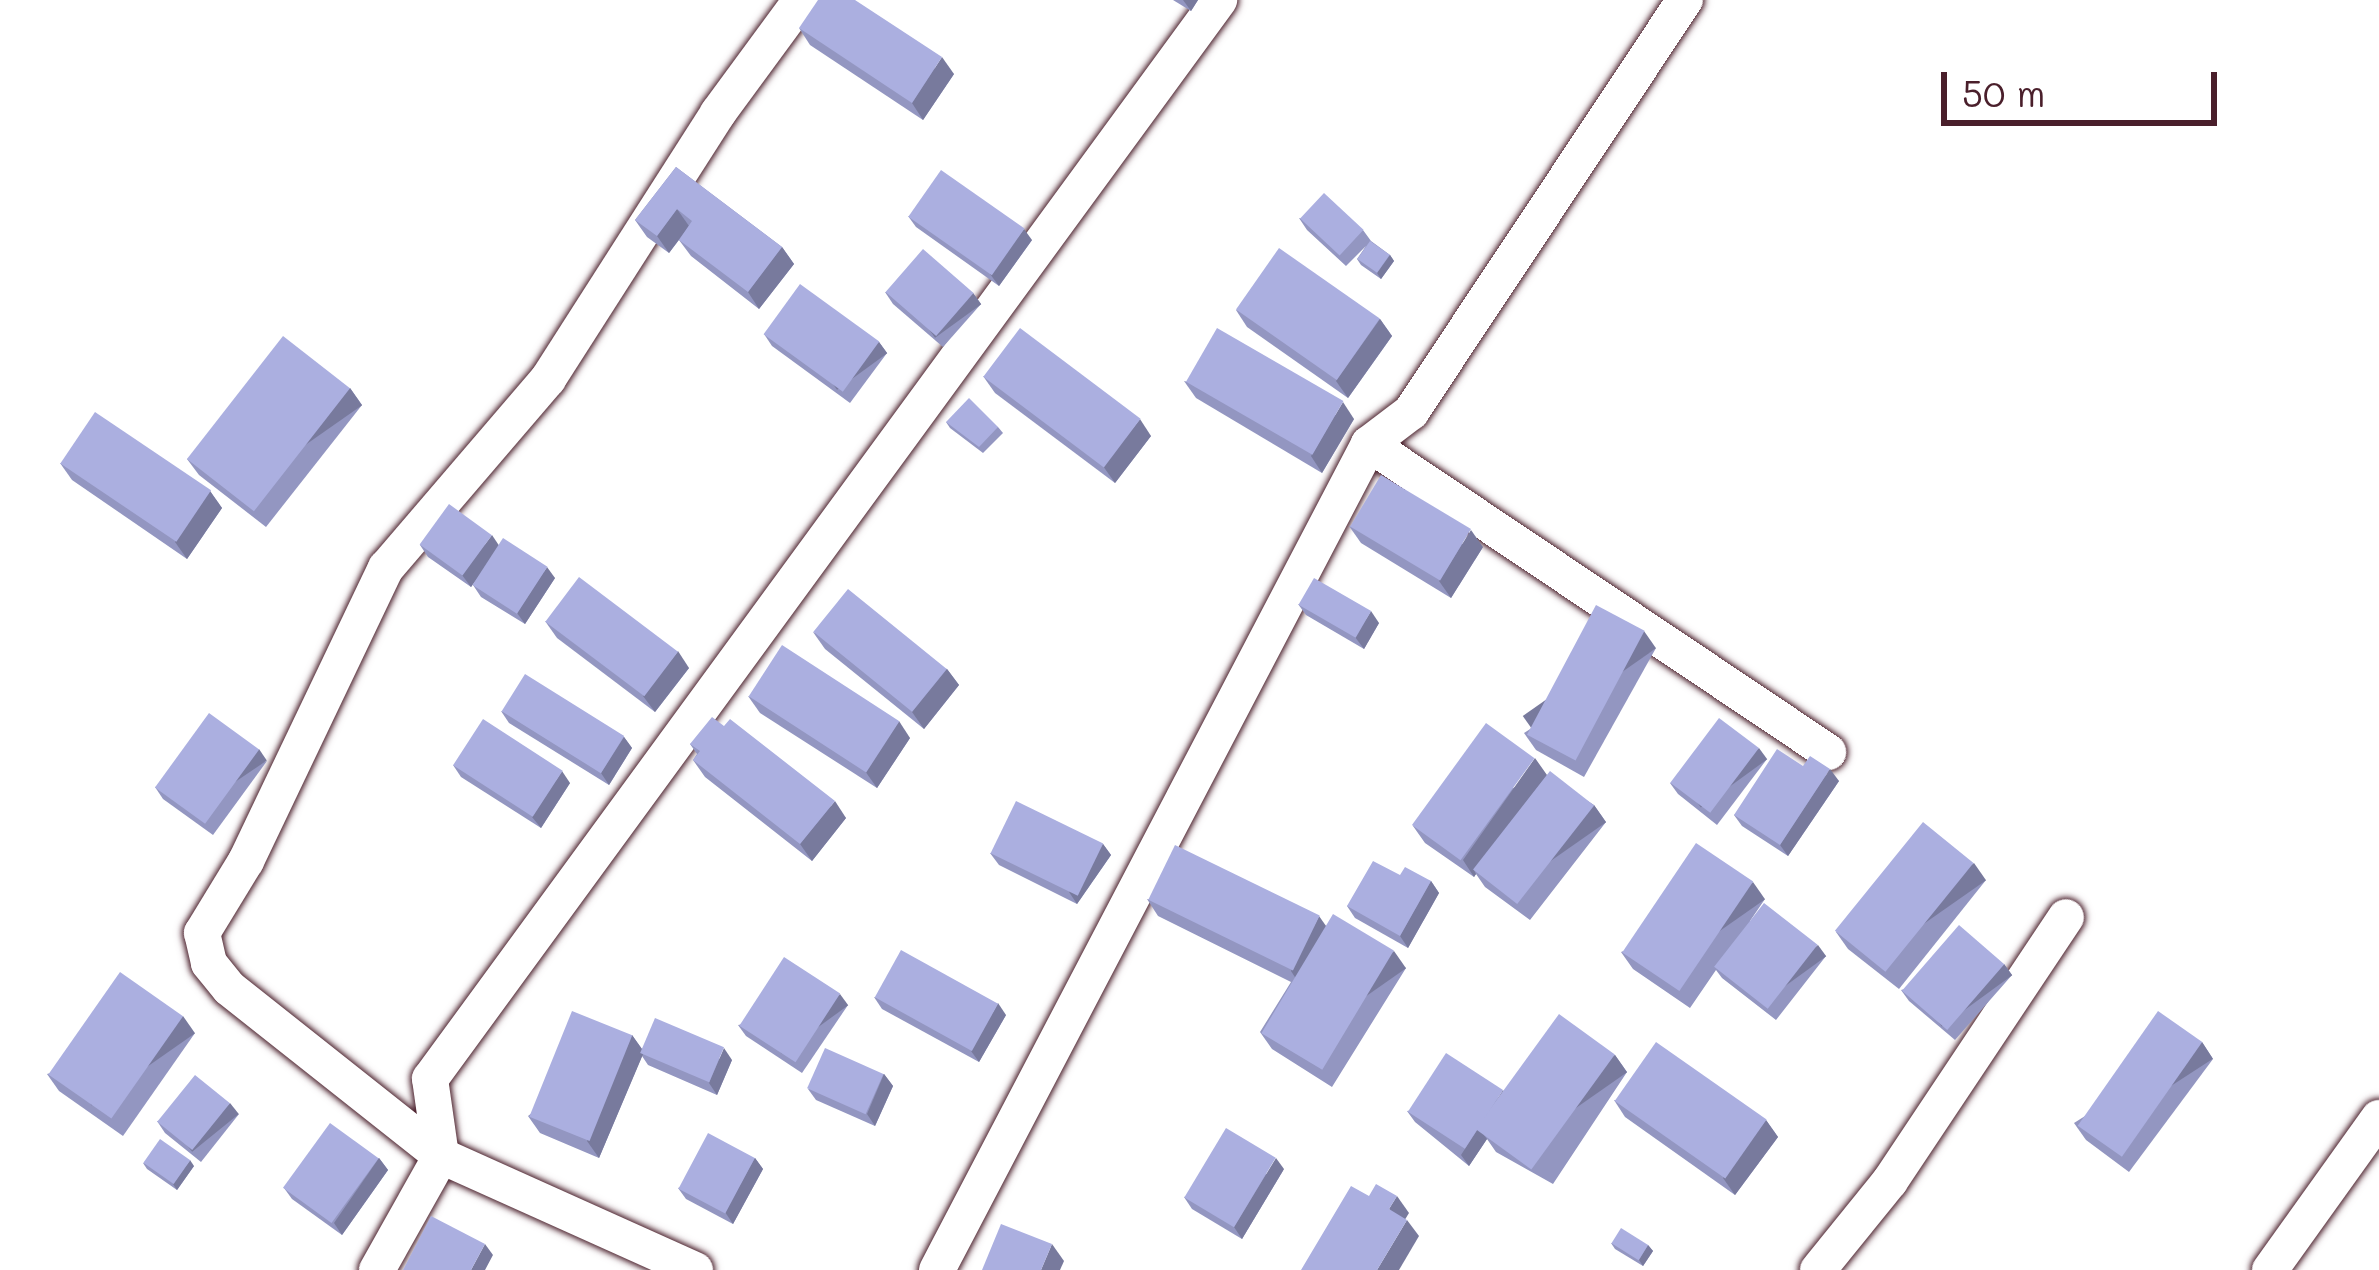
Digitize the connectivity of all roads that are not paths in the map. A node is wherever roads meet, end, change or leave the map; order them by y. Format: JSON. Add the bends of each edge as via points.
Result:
{"nodes":[{"id":1,"x":801,"y":0,"type":"edge"},
{"id":2,"x":1219,"y":0,"type":"edge"},
{"id":3,"x":1684,"y":0,"type":"edge"},
{"id":4,"x":1370,"y":444,"type":"junction"},
{"id":5,"x":1828,"y":752,"type":"dead end"},
{"id":6,"x":2066,"y":917,"type":"dead end"},
{"id":7,"x":2379,"y":1118,"type":"edge"},
{"id":8,"x":441,"y":1156,"type":"junction"},
{"id":9,"x":377,"y":1270,"type":"edge"},
{"id":10,"x":695,"y":1270,"type":"edge"},
{"id":11,"x":937,"y":1270,"type":"edge"},
{"id":12,"x":1818,"y":1270,"type":"edge"},
{"id":13,"x":2270,"y":1270,"type":"edge"}],
"edges":[{"from":1,"to":8,"type":"street","via":[[718,113],[548,379],[386,568],[246,861],[202,933],[208,963],[230,988]]},
{"from":2,"to":8,"type":"street","via":[[430,1079]]},
{"from":3,"to":4,"type":"street","via":[[1411,412]]},
{"from":4,"to":5,"type":"street"},
{"from":4,"to":11,"type":"street"},
{"from":6,"to":12,"type":"street","via":[[1890,1181]]},
{"from":7,"to":13,"type":"street"},
{"from":8,"to":9,"type":"street"},
{"from":8,"to":10,"type":"street"}]}
